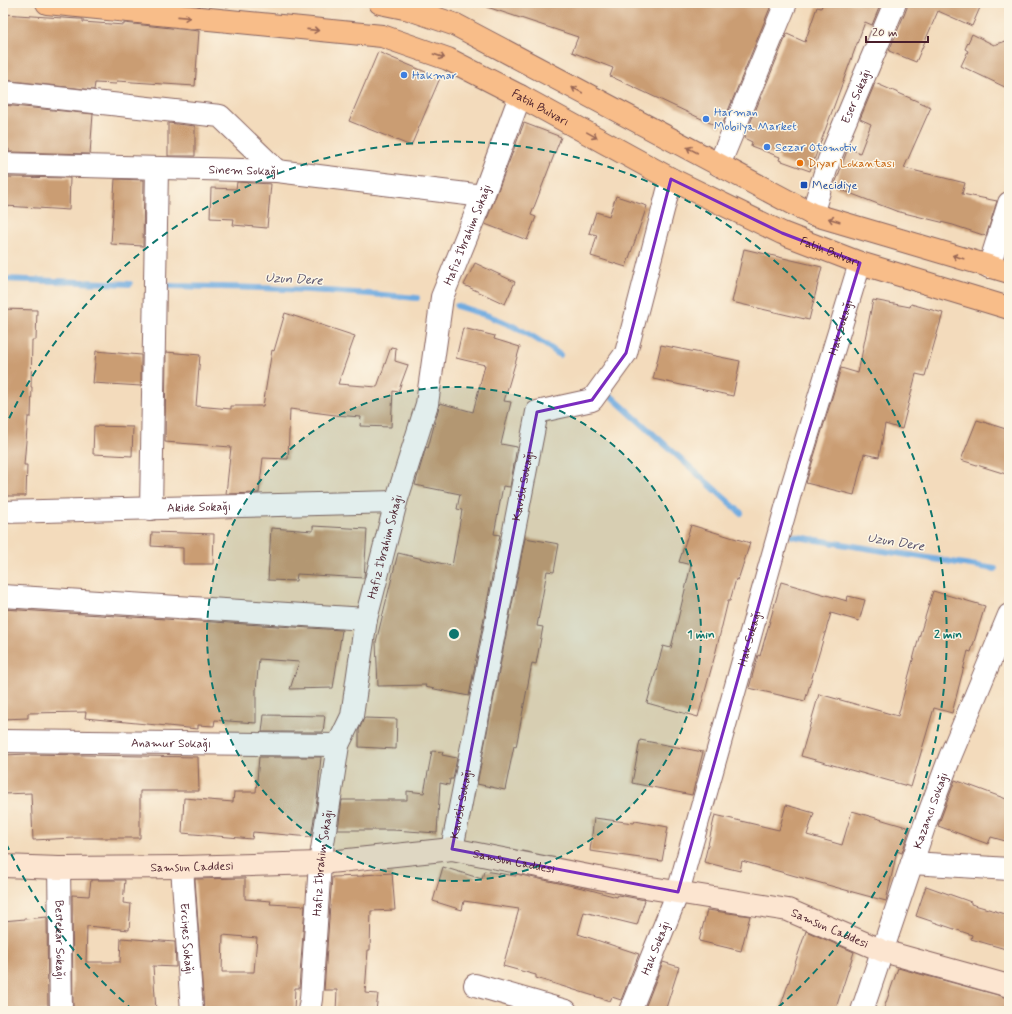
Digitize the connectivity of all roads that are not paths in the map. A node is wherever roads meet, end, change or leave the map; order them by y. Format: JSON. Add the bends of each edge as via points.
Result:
{"nodes":[{"id":1,"x":47,"y":3,"type":"edge"},
{"id":2,"x":380,"y":3,"type":"edge"},
{"id":3,"x":786,"y":3,"type":"edge"},
{"id":4,"x":895,"y":3,"type":"edge"},
{"id":5,"x":3,"y":92,"type":"edge"},
{"id":6,"x":520,"y":96,"type":"junction"},
{"id":7,"x":3,"y":164,"type":"edge"},
{"id":8,"x":719,"y":165,"type":"junction"},
{"id":9,"x":157,"y":168,"type":"junction"},
{"id":10,"x":277,"y":172,"type":"junction"},
{"id":11,"x":671,"y":179,"type":"junction"},
{"id":12,"x":483,"y":196,"type":"junction"},
{"id":13,"x":1009,"y":202,"type":"edge"},
{"id":14,"x":812,"y":214,"type":"junction"},
{"id":15,"x":860,"y":263,"type":"junction"},
{"id":16,"x":999,"y":269,"type":"edge"},
{"id":17,"x":1009,"y":308,"type":"edge"},
{"id":18,"x":396,"y":502,"type":"junction"},
{"id":19,"x":152,"y":508,"type":"junction"},
{"id":20,"x":3,"y":512,"type":"edge"},
{"id":21,"x":3,"y":596,"type":"edge"},
{"id":22,"x":1009,"y":615,"type":"edge"},
{"id":23,"x":366,"y":619,"type":"junction"},
{"id":24,"x":1001,"y":655,"type":"edge"},
{"id":25,"x":3,"y":741,"type":"edge"},
{"id":26,"x":338,"y":746,"type":"junction"},
{"id":27,"x":452,"y":849,"type":"junction"},
{"id":28,"x":320,"y":863,"type":"junction"},
{"id":29,"x":912,"y":863,"type":"junction"},
{"id":30,"x":3,"y":866,"type":"edge"},
{"id":31,"x":182,"y":867,"type":"junction"},
{"id":32,"x":59,"y":868,"type":"junction"},
{"id":33,"x":1009,"y":870,"type":"edge"},
{"id":34,"x":678,"y":892,"type":"junction"},
{"id":35,"x":883,"y":951,"type":"junction"},
{"id":36,"x":475,"y":985,"type":"dead end"},
{"id":37,"x":1009,"y":986,"type":"edge"},
{"id":38,"x":61,"y":1011,"type":"edge"},
{"id":39,"x":192,"y":1011,"type":"edge"},
{"id":40,"x":309,"y":1011,"type":"edge"},
{"id":41,"x":566,"y":1011,"type":"edge"},
{"id":42,"x":630,"y":1011,"type":"edge"},
{"id":43,"x":862,"y":1011,"type":"edge"}],
"edges":[{"from":1,"to":6,"type":"main road","name":"Fatih Bulvarı","one_way":true,"via":[[382,36],[448,59]]},
{"from":8,"to":2,"type":"main road","one_way":true,"via":[[456,26],[409,9]]},
{"from":3,"to":8,"type":"street"},
{"from":4,"to":14,"type":"street","name":"Eser Sokağı","via":[[829,160]]},
{"from":5,"to":10,"type":"street","via":[[220,116]]},
{"from":6,"to":11,"type":"main road","name":"Fatih Bulvarı","one_way":true},
{"from":6,"to":12,"type":"street","name":"Hafız İbrahim Sokağı"},
{"from":7,"to":9,"type":"street","name":"Sinem Sokağı"},
{"from":8,"to":14,"type":"main road"},
{"from":9,"to":10,"type":"street","name":"Sinem Sokağı"},
{"from":9,"to":19,"type":"street"},
{"from":10,"to":12,"type":"street","name":"Sinem Sokağı"},
{"from":11,"to":15,"type":"main road","name":"Fatih Bulvarı","via":[[782,233]]},
{"from":11,"to":27,"type":"street","name":"Kavisli Sokağı","via":[[626,353],[592,400],[537,412]]},
{"from":12,"to":18,"type":"street","name":"Hafız İbrahim Sokağı","via":[[442,297],[427,404]]},
{"from":13,"to":16,"type":"street"},
{"from":16,"to":14,"type":"main road","one_way":true},
{"from":15,"to":17,"type":"main road","name":"Fatih Bulvarı"},
{"from":15,"to":34,"type":"street","name":"Hak Sokağı","via":[[793,483]]},
{"from":18,"to":19,"type":"street","name":"Akide Sokağı"},
{"from":18,"to":23,"type":"street","name":"Hafız İbrahim Sokağı"},
{"from":19,"to":20,"type":"street","name":"Akide Sokağı"},
{"from":21,"to":23,"type":"street"},
{"from":22,"to":24,"type":"street","name":"Kazancı Sokağı"},
{"from":23,"to":26,"type":"street","name":"Hafız İbrahim Sokağı","via":[[352,716]]},
{"from":24,"to":29,"type":"street","name":"Kazancı Sokağı","via":[[950,757]]},
{"from":25,"to":26,"type":"street","name":"Anamur Sokağı"},
{"from":26,"to":28,"type":"street","name":"Hafız İbrahim Sokağı"},
{"from":27,"to":28,"type":"street","name":"Samsun Caddesi"},
{"from":27,"to":34,"type":"street","name":"Samsun Caddesi"},
{"from":28,"to":31,"type":"street","name":"Samsun Caddesi"},
{"from":28,"to":40,"type":"street","name":"Hafız İbrahim Sokağı"},
{"from":29,"to":33,"type":"street"},
{"from":29,"to":35,"type":"street","name":"Kazancı Sokağı"},
{"from":30,"to":32,"type":"street","name":"Samsun Caddesi"},
{"from":31,"to":32,"type":"street","name":"Samsun Caddesi"},
{"from":31,"to":39,"type":"street","name":"Erciyes Sokağı"},
{"from":32,"to":38,"type":"street","name":"Bestekar Sokağı"},
{"from":34,"to":35,"type":"street","name":"Samsun Caddesi","via":[[788,910]]},
{"from":34,"to":42,"type":"street","name":"Hak Sokağı"},
{"from":35,"to":37,"type":"street","name":"Samsun Caddesi"},
{"from":35,"to":43,"type":"street","name":"Kazancı Sokağı"},
{"from":36,"to":41,"type":"street"}]}
